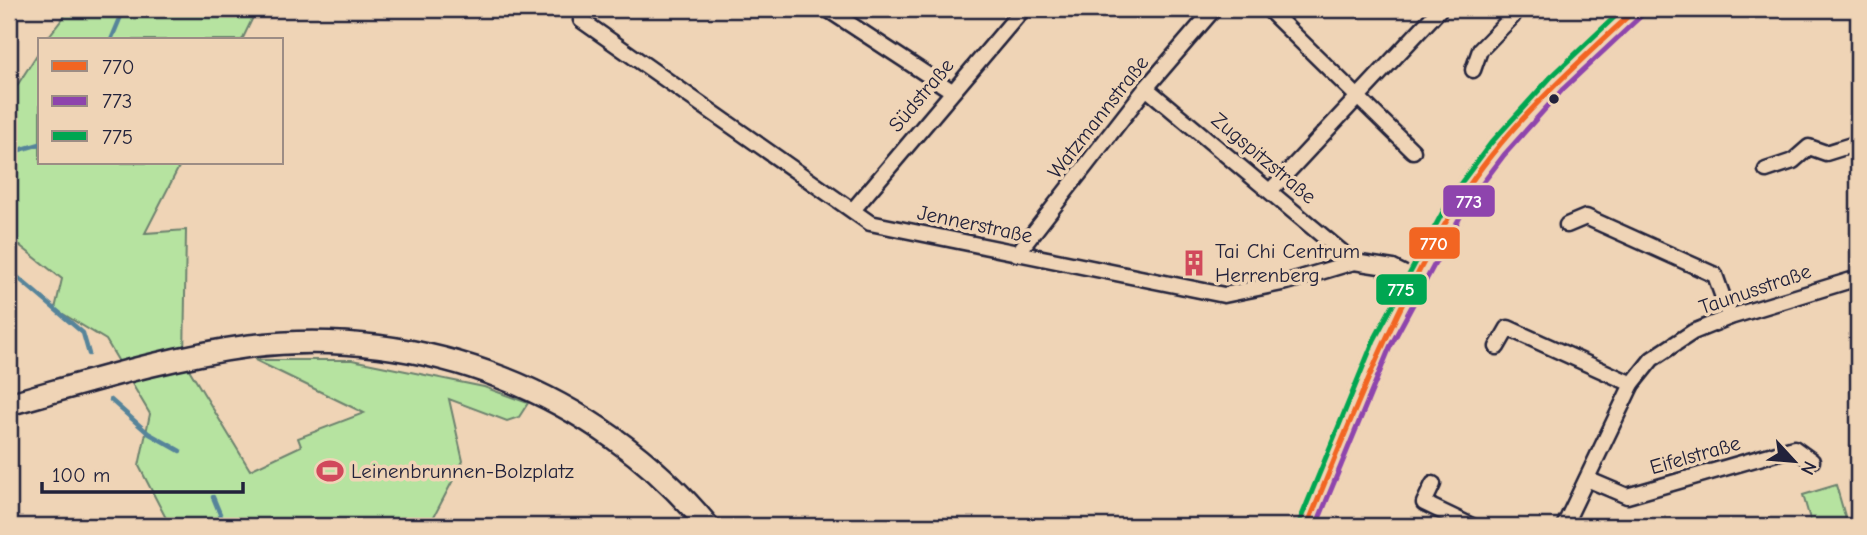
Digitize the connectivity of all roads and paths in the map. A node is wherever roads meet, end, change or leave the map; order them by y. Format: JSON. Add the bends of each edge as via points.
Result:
{"nodes":[{"id":1,"x":827,"y":9,"type":"edge"},
{"id":2,"x":1023,"y":9,"type":"edge"},
{"id":3,"x":1214,"y":9,"type":"edge"},
{"id":4,"x":1268,"y":9,"type":"edge"},
{"id":5,"x":1440,"y":9,"type":"edge"},
{"id":6,"x":1504,"y":9,"type":"edge"},
{"id":7,"x":1636,"y":9,"type":"edge"},
{"id":8,"x":584,"y":14,"type":"edge"},
{"id":9,"x":1473,"y":70,"type":"dead end"},
{"id":10,"x":1146,"y":88,"type":"junction"},
{"id":11,"x":952,"y":91,"type":"junction"},
{"id":12,"x":1357,"y":94,"type":"junction"},
{"id":13,"x":1858,"y":143,"type":"edge"},
{"id":14,"x":1413,"y":151,"type":"dead end"},
{"id":15,"x":1766,"y":170,"type":"dead end"},
{"id":16,"x":1271,"y":190,"type":"junction"},
{"id":17,"x":853,"y":210,"type":"junction"},
{"id":18,"x":1567,"y":225,"type":"dead end"},
{"id":19,"x":1017,"y":254,"type":"junction"},
{"id":20,"x":1354,"y":262,"type":"junction"},
{"id":21,"x":1858,"y":278,"type":"edge"},
{"id":22,"x":1415,"y":279,"type":"junction"},
{"id":23,"x":1730,"y":317,"type":"junction"},
{"id":24,"x":1497,"y":347,"type":"dead end"},
{"id":25,"x":1632,"y":384,"type":"junction"},
{"id":26,"x":16,"y":402,"type":"edge"},
{"id":27,"x":1812,"y":461,"type":"dead end"},
{"id":28,"x":1587,"y":479,"type":"junction"},
{"id":29,"x":1433,"y":484,"type":"dead end"},
{"id":30,"x":708,"y":526,"type":"edge"},
{"id":31,"x":1307,"y":526,"type":"edge"},
{"id":32,"x":1472,"y":526,"type":"edge"},
{"id":33,"x":1564,"y":526,"type":"edge"}],
"edges":[{"from":1,"to":11,"type":"street"},
{"from":2,"to":11,"type":"street","name":"Südstraße"},
{"from":3,"to":10,"type":"street","name":"Watzmannstraße"},
{"from":4,"to":12,"type":"street"},
{"from":5,"to":12,"type":"street"},
{"from":6,"to":9,"type":"street","via":[[1513,16],[1480,50]]},
{"from":7,"to":22,"type":"main road","via":[[1557,83],[1497,149],[1461,199]]},
{"from":8,"to":17,"type":"street","name":"Jennerstraße"},
{"from":10,"to":16,"type":"street","name":"Zugspitzstraße"},
{"from":10,"to":19,"type":"street","name":"Watzmannstraße"},
{"from":11,"to":17,"type":"street","name":"Südstraße"},
{"from":12,"to":14,"type":"street"},
{"from":12,"to":16,"type":"street"},
{"from":13,"to":15,"type":"street","via":[[1826,153],[1810,147],[1793,160]]},
{"from":16,"to":20,"type":"street","name":"Zugspitzstraße"},
{"from":17,"to":19,"type":"street","name":"Jennerstraße","via":[[870,223]]},
{"from":18,"to":23,"type":"street","via":[[1586,216],[1715,275]]},
{"from":19,"to":20,"type":"street","name":"Jennerstraße","via":[[1224,295]]},
{"from":20,"to":22,"type":"street","name":"Jennerstraße","via":[[1393,268]]},
{"from":21,"to":23,"type":"street","name":"Taunusstraße"},
{"from":22,"to":31,"type":"main road","via":[[1370,369]]},
{"from":23,"to":25,"type":"street","name":"Taunusstraße","via":[[1693,332],[1652,359]]},
{"from":24,"to":25,"type":"street","via":[[1508,328]]},
{"from":25,"to":28,"type":"street","name":"Taunusstraße"},
{"from":26,"to":30,"type":"main road","via":[[196,356],[272,344],[352,343],[436,356],[514,382],[603,430],[659,474]]},
{"from":27,"to":28,"type":"street","name":"Eifelstraße","via":[[1794,448],[1627,496]]},
{"from":28,"to":33,"type":"street","name":"Taunusstraße"},
{"from":29,"to":32,"type":"street","via":[[1424,503]]}]}
